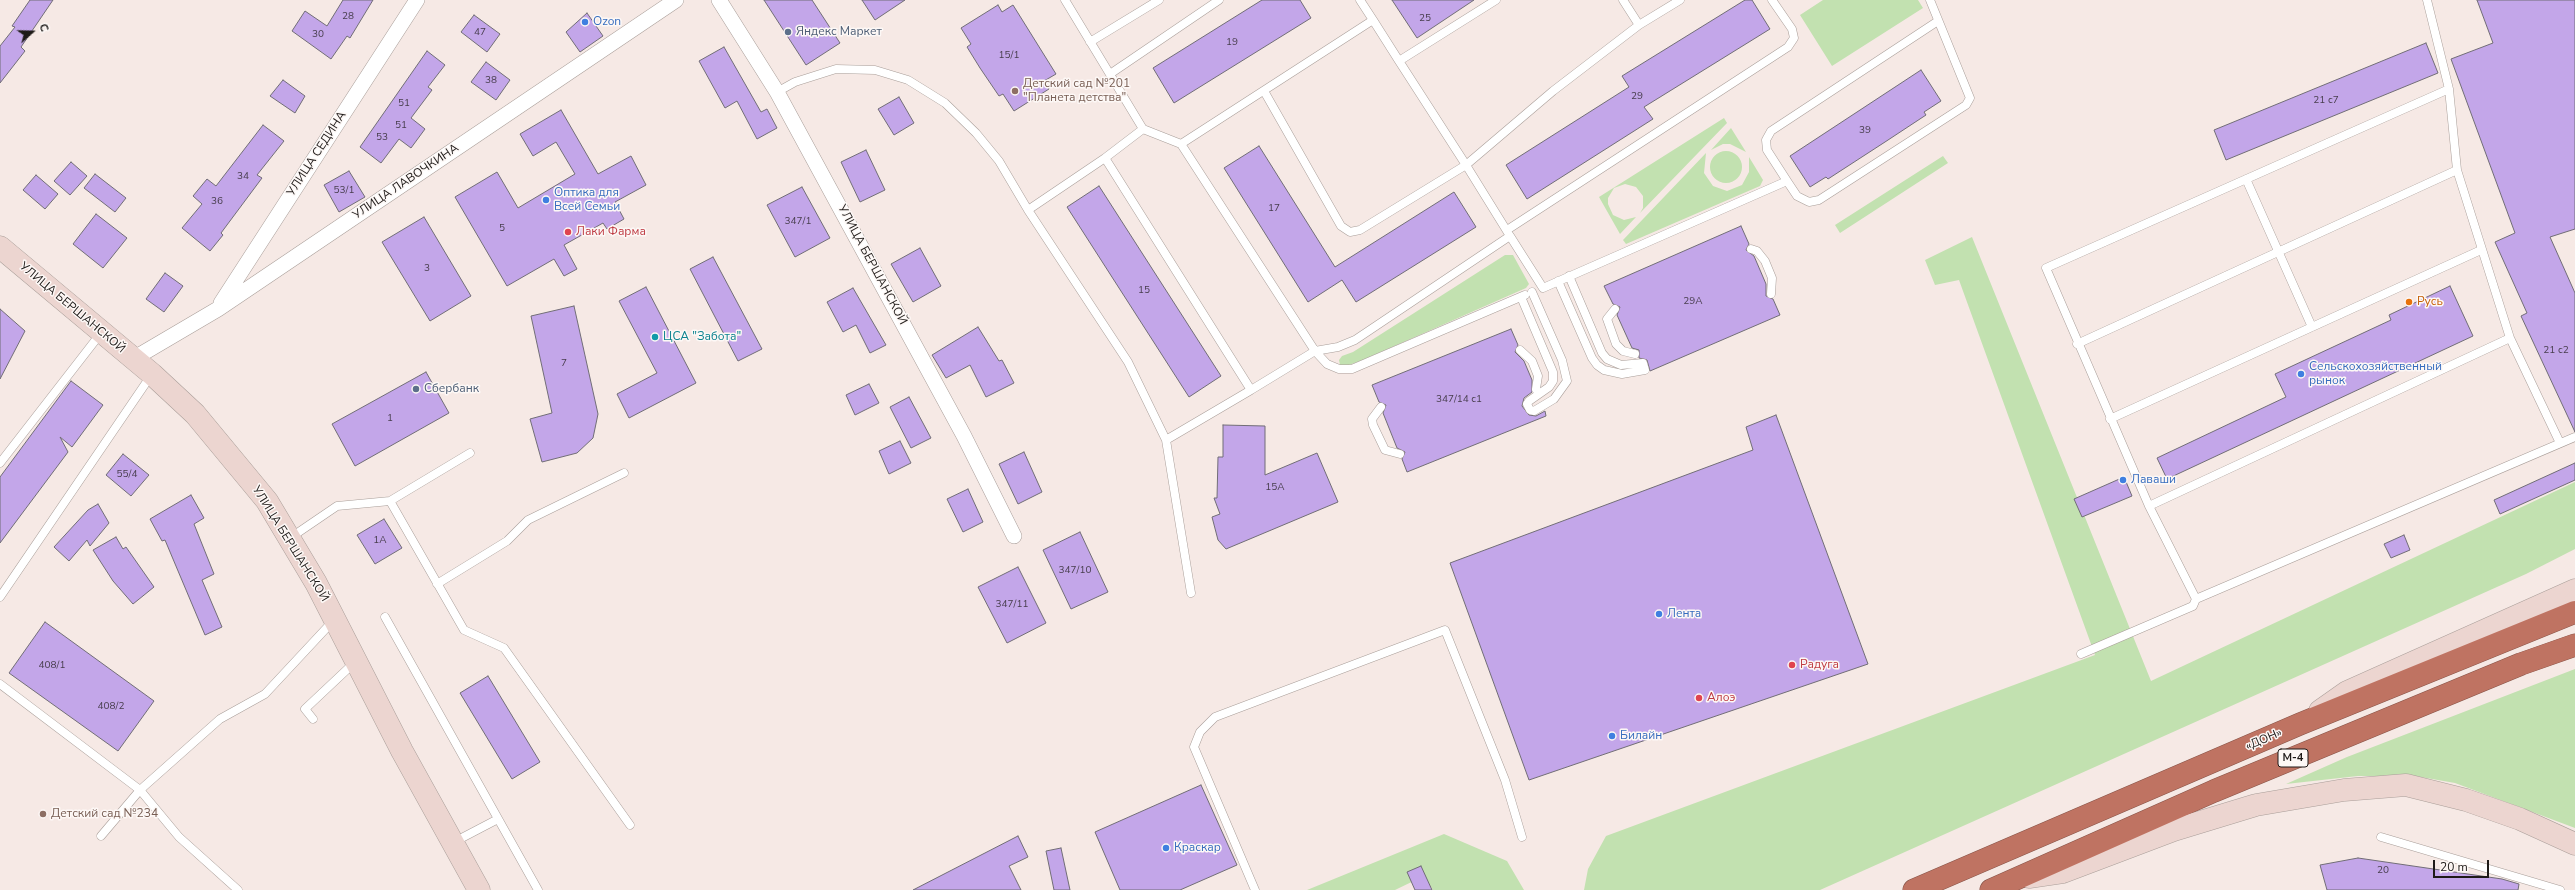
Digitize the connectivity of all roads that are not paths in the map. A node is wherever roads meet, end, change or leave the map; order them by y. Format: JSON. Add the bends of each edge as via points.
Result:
{"nodes":[{"id":1,"x":417,"y":0,"type":"edge"},
{"id":2,"x":676,"y":0,"type":"edge"},
{"id":3,"x":719,"y":0,"type":"edge"},
{"id":4,"x":1065,"y":0,"type":"edge"},
{"id":5,"x":1159,"y":0,"type":"edge"},
{"id":6,"x":1219,"y":0,"type":"edge"},
{"id":7,"x":1360,"y":0,"type":"edge"},
{"id":8,"x":1496,"y":0,"type":"edge"},
{"id":9,"x":1623,"y":0,"type":"edge"},
{"id":10,"x":1680,"y":0,"type":"edge"},
{"id":11,"x":1772,"y":0,"type":"edge"},
{"id":12,"x":1930,"y":0,"type":"edge"},
{"id":13,"x":2427,"y":0,"type":"edge"},
{"id":14,"x":1373,"y":20,"type":"junction"},
{"id":15,"x":1938,"y":21,"type":"junction"},
{"id":16,"x":1639,"y":25,"type":"junction"},
{"id":17,"x":1090,"y":42,"type":"junction"},
{"id":18,"x":1399,"y":61,"type":"junction"},
{"id":19,"x":1110,"y":74,"type":"junction"},
{"id":20,"x":2449,"y":89,"type":"junction"},
{"id":21,"x":1264,"y":91,"type":"junction"},
{"id":22,"x":777,"y":92,"type":"junction"},
{"id":23,"x":1143,"y":129,"type":"junction"},
{"id":24,"x":1181,"y":144,"type":"junction"},
{"id":25,"x":1105,"y":158,"type":"junction"},
{"id":26,"x":1466,"y":165,"type":"junction"},
{"id":27,"x":2457,"y":170,"type":"junction"},
{"id":28,"x":2246,"y":179,"type":"junction"},
{"id":29,"x":1787,"y":181,"type":"junction"},
{"id":30,"x":1028,"y":210,"type":"junction"},
{"id":31,"x":1509,"y":233,"type":"junction"},
{"id":32,"x":0,"y":247,"type":"edge"},
{"id":33,"x":1751,"y":249,"type":"dead end"},
{"id":34,"x":2481,"y":250,"type":"junction"},
{"id":35,"x":2279,"y":252,"type":"junction"},
{"id":36,"x":1569,"y":276,"type":"junction"},
{"id":37,"x":1558,"y":281,"type":"junction"},
{"id":38,"x":1543,"y":288,"type":"junction"},
{"id":39,"x":1532,"y":292,"type":"junction"},
{"id":40,"x":1771,"y":294,"type":"dead end"},
{"id":41,"x":1521,"y":297,"type":"junction"},
{"id":42,"x":218,"y":308,"type":"junction"},
{"id":43,"x":1615,"y":309,"type":"dead end"},
{"id":44,"x":2312,"y":327,"type":"junction"},
{"id":45,"x":100,"y":332,"type":"junction"},
{"id":46,"x":2510,"y":338,"type":"junction"},
{"id":47,"x":2077,"y":344,"type":"junction"},
{"id":48,"x":1520,"y":350,"type":"dead end"},
{"id":49,"x":1315,"y":351,"type":"junction"},
{"id":50,"x":1634,"y":354,"type":"dead end"},
{"id":51,"x":133,"y":359,"type":"junction"},
{"id":52,"x":152,"y":374,"type":"junction"},
{"id":53,"x":1536,"y":389,"type":"dead end"},
{"id":54,"x":1251,"y":390,"type":"junction"},
{"id":55,"x":1381,"y":407,"type":"dead end"},
{"id":56,"x":2110,"y":418,"type":"junction"},
{"id":57,"x":2575,"y":437,"type":"edge"},
{"id":58,"x":1166,"y":440,"type":"junction"},
{"id":59,"x":2560,"y":443,"type":"junction"},
{"id":60,"x":470,"y":453,"type":"dead end"},
{"id":61,"x":1400,"y":454,"type":"dead end"},
{"id":62,"x":0,"y":463,"type":"edge"},
{"id":63,"x":624,"y":473,"type":"dead end"},
{"id":64,"x":390,"y":501,"type":"junction"},
{"id":65,"x":2149,"y":506,"type":"junction"},
{"id":66,"x":1014,"y":536,"type":"dead end"},
{"id":67,"x":289,"y":538,"type":"junction"},
{"id":68,"x":437,"y":584,"type":"junction"},
{"id":69,"x":2575,"y":590,"type":"edge"},
{"id":70,"x":1191,"y":593,"type":"dead end"},
{"id":71,"x":0,"y":597,"type":"edge"},
{"id":72,"x":2196,"y":599,"type":"junction"},
{"id":73,"x":2575,"y":612,"type":"edge"},
{"id":74,"x":385,"y":617,"type":"dead end"},
{"id":75,"x":335,"y":619,"type":"junction"},
{"id":76,"x":2575,"y":645,"type":"edge"},
{"id":77,"x":2081,"y":654,"type":"dead end"},
{"id":78,"x":358,"y":660,"type":"junction"},
{"id":79,"x":0,"y":684,"type":"edge"},
{"id":80,"x":314,"y":719,"type":"dead end"},
{"id":81,"x":2300,"y":724,"type":"junction"},
{"id":82,"x":140,"y":790,"type":"junction"},
{"id":83,"x":498,"y":819,"type":"junction"},
{"id":84,"x":630,"y":825,"type":"dead end"},
{"id":85,"x":101,"y":836,"type":"dead end"},
{"id":86,"x":1522,"y":837,"type":"dead end"},
{"id":87,"x":2381,"y":837,"type":"dead end"},
{"id":88,"x":453,"y":843,"type":"junction"},
{"id":89,"x":2575,"y":844,"type":"edge"},
{"id":90,"x":2014,"y":879,"type":"junction"},
{"id":91,"x":238,"y":890,"type":"edge"},
{"id":92,"x":479,"y":890,"type":"edge"},
{"id":93,"x":538,"y":890,"type":"edge"},
{"id":94,"x":1255,"y":890,"type":"edge"},
{"id":95,"x":1914,"y":890,"type":"edge"},
{"id":96,"x":1991,"y":890,"type":"edge"},
{"id":97,"x":2560,"y":890,"type":"edge"}],
"edges":[{"from":1,"to":42,"type":"street","name":"УЛИЦА СЕДИНА"},
{"from":2,"to":42,"type":"street","name":"УЛИЦА ЛАВОЧКИНА"},
{"from":3,"to":22,"type":"street","name":"УЛИЦА БЕРШАНСКОЙ"},
{"from":4,"to":17,"type":"lane"},
{"from":5,"to":17,"type":"lane"},
{"from":6,"to":19,"type":"lane"},
{"from":7,"to":14,"type":"lane"},
{"from":8,"to":18,"type":"lane"},
{"from":9,"to":16,"type":"lane"},
{"from":10,"to":16,"type":"lane"},
{"from":11,"to":31,"type":"lane","via":[[1792,29],[1794,38],[1788,47]]},
{"from":12,"to":15,"type":"lane"},
{"from":13,"to":20,"type":"lane"},
{"from":14,"to":18,"type":"lane"},
{"from":14,"to":21,"type":"lane"},
{"from":15,"to":29,"type":"lane","via":[[1771,131],[1766,140],[1767,150]]},
{"from":15,"to":29,"type":"lane","via":[[1969,91],[1970,98],[1966,106],[1819,200],[1809,202],[1797,196]]},
{"from":16,"to":26,"type":"lane","via":[[1553,91]]},
{"from":17,"to":19,"type":"lane"},
{"from":18,"to":26,"type":"lane"},
{"from":19,"to":23,"type":"lane"},
{"from":20,"to":27,"type":"lane"},
{"from":20,"to":28,"type":"lane"},
{"from":21,"to":24,"type":"lane"},
{"from":21,"to":26,"type":"lane","via":[[1341,226],[1350,232],[1360,230]]},
{"from":22,"to":30,"type":"lane","via":[[795,82],[836,69],[875,70],[908,80],[945,103],[976,133],[999,161]]},
{"from":22,"to":66,"type":"street","name":"УЛИЦА БЕРШАНСКОЙ","via":[[956,422]]},
{"from":23,"to":24,"type":"lane"},
{"from":23,"to":25,"type":"lane"},
{"from":24,"to":49,"type":"lane"},
{"from":25,"to":30,"type":"lane"},
{"from":25,"to":54,"type":"lane"},
{"from":26,"to":31,"type":"lane"},
{"from":27,"to":34,"type":"lane"},
{"from":27,"to":35,"type":"lane"},
{"from":28,"to":35,"type":"lane"},
{"from":28,"to":47,"type":"lane","via":[[2046,268]]},
{"from":29,"to":36,"type":"lane"},
{"from":30,"to":58,"type":"lane","via":[[1128,362]]},
{"from":31,"to":38,"type":"lane"},
{"from":31,"to":49,"type":"lane","via":[[1355,340],[1338,347]]},
{"from":32,"to":45,"type":"main road","name":"УЛИЦА БЕРШАНСКОЙ"},
{"from":33,"to":40,"type":"lane","via":[[1757,251],[1765,261],[1772,278]]},
{"from":34,"to":44,"type":"lane"},
{"from":34,"to":46,"type":"lane"},
{"from":35,"to":44,"type":"lane"},
{"from":35,"to":47,"type":"lane"},
{"from":36,"to":37,"type":"lane"},
{"from":36,"to":37,"type":"lane","via":[[1602,353],[1607,359],[1621,365],[1643,363],[1645,370],[1622,374],[1604,370],[1597,365]]},
{"from":37,"to":38,"type":"lane"},
{"from":38,"to":39,"type":"lane"},
{"from":39,"to":41,"type":"lane"},
{"from":39,"to":41,"type":"lane","via":[[1562,360],[1567,381],[1554,399],[1534,411],[1530,410],[1529,401],[1549,387],[1553,381],[1553,372]]},
{"from":41,"to":49,"type":"lane","via":[[1352,369],[1339,369],[1327,364]]},
{"from":42,"to":51,"type":"street","name":"УЛИЦА ЛАВОЧКИНА"},
{"from":43,"to":50,"type":"lane","via":[[1608,319],[1616,344],[1623,351]]},
{"from":44,"to":56,"type":"lane"},
{"from":45,"to":51,"type":"main road","name":"УЛИЦА БЕРШАНСКОЙ"},
{"from":45,"to":62,"type":"lane"},
{"from":46,"to":59,"type":"lane"},
{"from":46,"to":65,"type":"lane"},
{"from":47,"to":56,"type":"lane"},
{"from":48,"to":53,"type":"lane","via":[[1532,361],[1538,376]]},
{"from":49,"to":54,"type":"lane"},
{"from":51,"to":52,"type":"main road","name":"УЛИЦА БЕРШАНСКОЙ"},
{"from":52,"to":67,"type":"main road","name":"УЛИЦА БЕРШАНСКОЙ","via":[[195,414],[240,466],[267,501]]},
{"from":52,"to":71,"type":"lane"},
{"from":54,"to":58,"type":"lane"},
{"from":55,"to":61,"type":"lane","via":[[1372,419],[1374,425],[1385,450]]},
{"from":56,"to":65,"type":"lane"},
{"from":57,"to":59,"type":"lane"},
{"from":58,"to":70,"type":"lane"},
{"from":59,"to":72,"type":"lane"},
{"from":60,"to":64,"type":"lane"},
{"from":63,"to":68,"type":"lane","via":[[528,520],[507,541]]},
{"from":64,"to":67,"type":"lane","via":[[337,506]]},
{"from":64,"to":68,"type":"lane"},
{"from":65,"to":72,"type":"lane"},
{"from":67,"to":75,"type":"main road","name":"УЛИЦА БЕРШАНСКОЙ"},
{"from":68,"to":84,"type":"lane","via":[[464,630],[504,648]]},
{"from":69,"to":81,"type":"main road","via":[[2348,692]]},
{"from":72,"to":77,"type":"lane","via":[[2194,606]]},
{"from":73,"to":81,"type":"highway","name":"«ДОН»","number":"М-4"},
{"from":74,"to":83,"type":"lane"},
{"from":75,"to":78,"type":"main road","name":"УЛИЦА БЕРШАНСКОЙ"},
{"from":75,"to":82,"type":"lane","via":[[265,694],[220,719]]},
{"from":76,"to":90,"type":"highway","number":"М-4","via":[[2521,664],[2229,785]]},
{"from":78,"to":80,"type":"lane","via":[[305,709]]},
{"from":78,"to":88,"type":"main road","name":"УЛИЦА БЕРШАНСКОЙ","via":[[402,751]]},
{"from":79,"to":82,"type":"lane"},
{"from":81,"to":95,"type":"highway","name":"«ДОН»","number":"М-4"},
{"from":82,"to":85,"type":"lane"},
{"from":82,"to":91,"type":"lane","via":[[179,837]]},
{"from":83,"to":88,"type":"lane"},
{"from":83,"to":93,"type":"lane"},
{"from":86,"to":94,"type":"lane","via":[[1505,780],[1445,630],[1215,717],[1200,732],[1194,747]]},
{"from":87,"to":97,"type":"lane"},
{"from":88,"to":92,"type":"main road","name":"УЛИЦА БЕРШАНСКОЙ"},
{"from":89,"to":90,"type":"main road","via":[[2520,818],[2466,800],[2406,785],[2344,790],[2256,805],[2174,830],[2063,872]]},
{"from":90,"to":96,"type":"highway","number":"М-4"}]}
